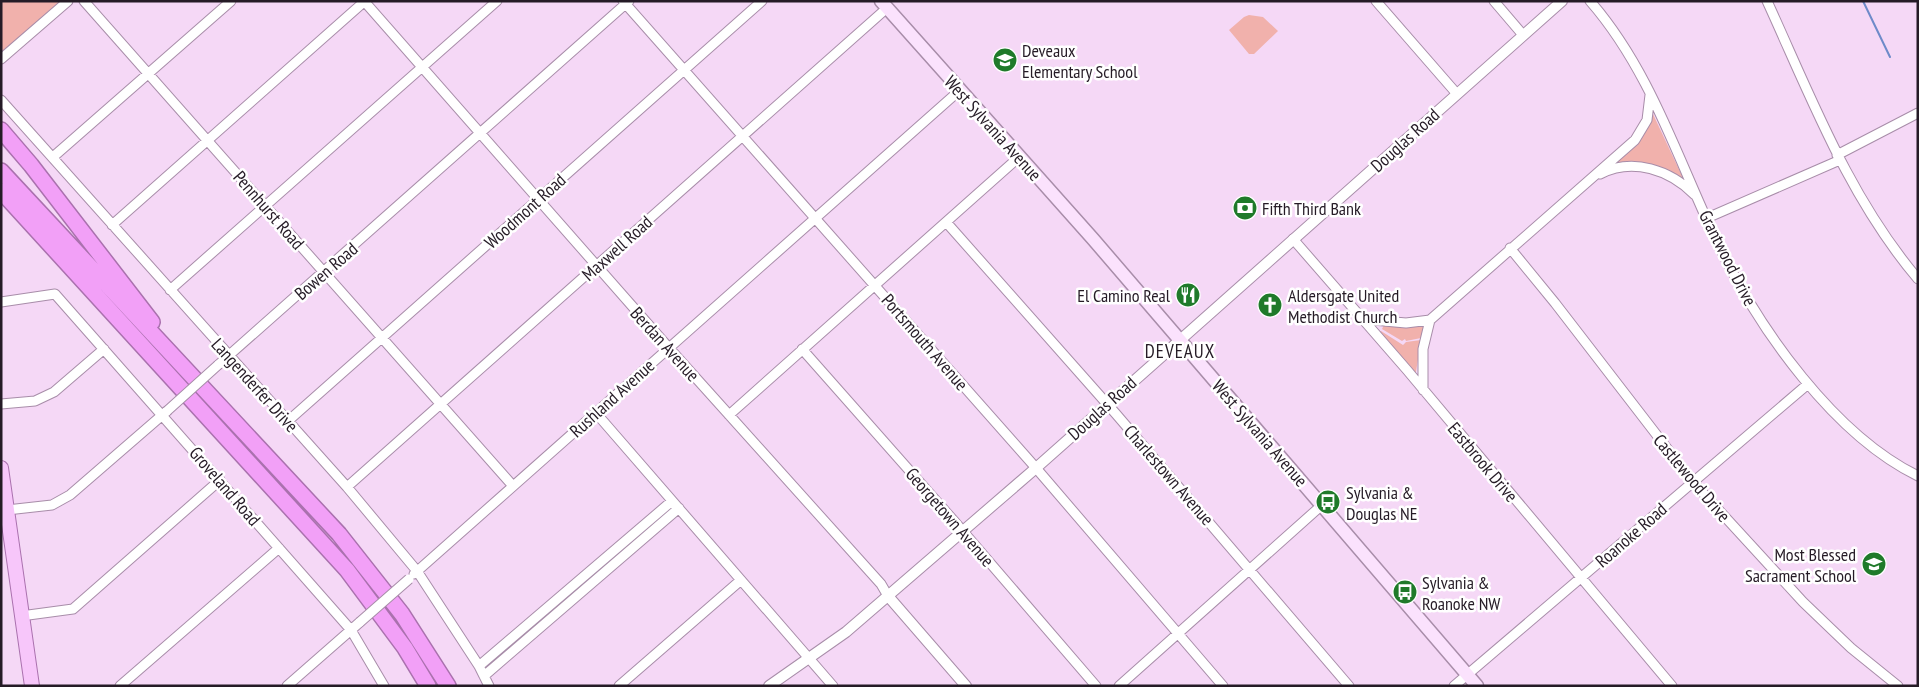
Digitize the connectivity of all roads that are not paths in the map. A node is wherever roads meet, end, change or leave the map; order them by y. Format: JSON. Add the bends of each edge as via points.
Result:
{"nodes":[{"id":1,"x":68,"y":1,"type":"edge"},
{"id":2,"x":84,"y":1,"type":"edge"},
{"id":3,"x":231,"y":1,"type":"edge"},
{"id":4,"x":365,"y":1,"type":"edge"},
{"id":5,"x":497,"y":1,"type":"edge"},
{"id":6,"x":762,"y":1,"type":"edge"},
{"id":7,"x":1376,"y":1,"type":"edge"},
{"id":8,"x":1494,"y":1,"type":"edge"},
{"id":9,"x":1562,"y":1,"type":"edge"},
{"id":10,"x":1590,"y":1,"type":"edge"},
{"id":11,"x":1767,"y":1,"type":"edge"},
{"id":12,"x":626,"y":2,"type":"edge"},
{"id":13,"x":884,"y":5,"type":"edge"},
{"id":14,"x":1524,"y":34,"type":"junction"},
{"id":15,"x":1,"y":59,"type":"edge"},
{"id":16,"x":422,"y":68,"type":"junction"},
{"id":17,"x":684,"y":71,"type":"junction"},
{"id":18,"x":148,"y":74,"type":"junction"},
{"id":19,"x":960,"y":90,"type":"junction"},
{"id":20,"x":1457,"y":94,"type":"junction"},
{"id":21,"x":1650,"y":94,"type":"junction"},
{"id":22,"x":1,"y":100,"type":"edge"},
{"id":23,"x":1918,"y":113,"type":"edge"},
{"id":24,"x":1,"y":130,"type":"edge"},
{"id":25,"x":481,"y":133,"type":"junction"},
{"id":26,"x":743,"y":137,"type":"junction"},
{"id":27,"x":208,"y":141,"type":"junction"},
{"id":28,"x":53,"y":157,"type":"junction"},
{"id":29,"x":1019,"y":157,"type":"junction"},
{"id":30,"x":1839,"y":158,"type":"junction"},
{"id":31,"x":1,"y":171,"type":"edge"},
{"id":32,"x":1589,"y":181,"type":"junction"},
{"id":33,"x":1,"y":191,"type":"edge"},
{"id":34,"x":539,"y":200,"type":"junction"},
{"id":35,"x":1699,"y":200,"type":"junction"},
{"id":36,"x":1,"y":206,"type":"edge"},
{"id":37,"x":266,"y":206,"type":"junction"},
{"id":38,"x":815,"y":218,"type":"junction"},
{"id":39,"x":1706,"y":218,"type":"junction"},
{"id":40,"x":946,"y":222,"type":"junction"},
{"id":41,"x":112,"y":225,"type":"junction"},
{"id":42,"x":1293,"y":239,"type":"junction"},
{"id":43,"x":1510,"y":248,"type":"junction"},
{"id":44,"x":597,"y":266,"type":"junction"},
{"id":45,"x":324,"y":272,"type":"junction"},
{"id":46,"x":1918,"y":279,"type":"edge"},
{"id":47,"x":875,"y":285,"type":"junction"},
{"id":48,"x":170,"y":290,"type":"junction"},
{"id":49,"x":1,"y":302,"type":"edge"},
{"id":50,"x":1362,"y":319,"type":"junction"},
{"id":51,"x":1430,"y":320,"type":"junction"},
{"id":52,"x":132,"y":334,"type":"junction"},
{"id":53,"x":382,"y":338,"type":"junction"},
{"id":54,"x":1179,"y":340,"type":"junction"},
{"id":55,"x":669,"y":348,"type":"junction"},
{"id":56,"x":104,"y":349,"type":"junction"},
{"id":57,"x":802,"y":349,"type":"junction"},
{"id":58,"x":229,"y":356,"type":"junction"},
{"id":59,"x":1808,"y":384,"type":"junction"},
{"id":60,"x":1423,"y":390,"type":"junction"},
{"id":61,"x":1,"y":404,"type":"edge"},
{"id":62,"x":440,"y":404,"type":"junction"},
{"id":63,"x":1107,"y":404,"type":"junction"},
{"id":64,"x":165,"y":413,"type":"junction"},
{"id":65,"x":596,"y":413,"type":"junction"},
{"id":66,"x":729,"y":415,"type":"junction"},
{"id":67,"x":288,"y":421,"type":"junction"},
{"id":68,"x":1,"y":468,"type":"edge"},
{"id":69,"x":1036,"y":468,"type":"junction"},
{"id":70,"x":1918,"y":476,"type":"edge"},
{"id":71,"x":220,"y":480,"type":"junction"},
{"id":72,"x":1693,"y":482,"type":"junction"},
{"id":73,"x":347,"y":486,"type":"junction"},
{"id":74,"x":513,"y":486,"type":"junction"},
{"id":75,"x":300,"y":491,"type":"junction"},
{"id":76,"x":676,"y":504,"type":"junction"},
{"id":77,"x":1322,"y":505,"type":"junction"},
{"id":78,"x":7,"y":510,"type":"junction"},
{"id":79,"x":962,"y":530,"type":"junction"},
{"id":80,"x":279,"y":548,"type":"junction"},
{"id":81,"x":1250,"y":570,"type":"junction"},
{"id":82,"x":417,"y":571,"type":"junction"},
{"id":83,"x":1581,"y":578,"type":"junction"},
{"id":84,"x":741,"y":580,"type":"junction"},
{"id":85,"x":888,"y":596,"type":"junction"},
{"id":86,"x":21,"y":616,"type":"junction"},
{"id":87,"x":351,"y":630,"type":"junction"},
{"id":88,"x":1177,"y":633,"type":"junction"},
{"id":89,"x":810,"y":658,"type":"junction"},
{"id":90,"x":479,"y":666,"type":"junction"},
{"id":91,"x":1468,"y":674,"type":"junction"},
{"id":92,"x":484,"y":676,"type":"junction"},
{"id":93,"x":32,"y":686,"type":"edge"},
{"id":94,"x":120,"y":686,"type":"edge"},
{"id":95,"x":287,"y":686,"type":"edge"},
{"id":96,"x":384,"y":686,"type":"edge"},
{"id":97,"x":428,"y":686,"type":"edge"},
{"id":98,"x":448,"y":686,"type":"edge"},
{"id":99,"x":489,"y":686,"type":"edge"},
{"id":100,"x":619,"y":686,"type":"edge"},
{"id":101,"x":769,"y":686,"type":"edge"},
{"id":102,"x":834,"y":686,"type":"edge"},
{"id":103,"x":966,"y":686,"type":"edge"},
{"id":104,"x":1096,"y":686,"type":"edge"},
{"id":105,"x":1119,"y":686,"type":"edge"},
{"id":106,"x":1222,"y":686,"type":"edge"},
{"id":107,"x":1349,"y":686,"type":"edge"},
{"id":108,"x":1454,"y":686,"type":"edge"},
{"id":109,"x":1477,"y":686,"type":"edge"},
{"id":110,"x":1672,"y":686,"type":"edge"},
{"id":111,"x":1898,"y":686,"type":"edge"}],
"edges":[{"from":1,"to":15,"type":"street"},
{"from":2,"to":18,"type":"street","name":"Pennhurst Road"},
{"from":3,"to":18,"type":"street"},
{"from":4,"to":16,"type":"street","name":"Berdan Avenue"},
{"from":4,"to":27,"type":"street"},
{"from":5,"to":16,"type":"street"},
{"from":6,"to":17,"type":"street","name":"Woodmont Road"},
{"from":7,"to":20,"type":"street"},
{"from":8,"to":14,"type":"street"},
{"from":9,"to":14,"type":"street","name":"Douglas Road"},
{"from":10,"to":21,"type":"street","name":"Grantwood Drive","via":[[1619,37]]},
{"from":11,"to":30,"type":"street"},
{"from":12,"to":17,"type":"street","name":"Portsmouth Avenue"},
{"from":12,"to":25,"type":"street","name":"Bowen Road"},
{"from":13,"to":19,"type":"main road","name":"West Sylvania Avenue"},
{"from":13,"to":26,"type":"street","name":"Maxwell Road"},
{"from":14,"to":20,"type":"street","name":"Douglas Road"},
{"from":16,"to":25,"type":"street","name":"Berdan Avenue"},
{"from":16,"to":37,"type":"street"},
{"from":17,"to":26,"type":"street","name":"Portsmouth Avenue"},
{"from":17,"to":34,"type":"street","name":"Woodmont Road"},
{"from":18,"to":27,"type":"street","name":"Pennhurst Road"},
{"from":18,"to":28,"type":"street"},
{"from":19,"to":29,"type":"main road","name":"West Sylvania Avenue"},
{"from":19,"to":38,"type":"street","name":"Rushland Avenue"},
{"from":20,"to":42,"type":"street","name":"Douglas Road"},
{"from":21,"to":32,"type":"street","via":[[1649,114],[1639,135]]},
{"from":21,"to":35,"type":"street","name":"Grantwood Drive"},
{"from":22,"to":28,"type":"street","name":"Langenderfer Drive"},
{"from":23,"to":30,"type":"street"},
{"from":24,"to":75,"type":"highway","via":[[170,345],[270,453]]},
{"from":25,"to":34,"type":"street","name":"Berdan Avenue"},
{"from":25,"to":45,"type":"street","name":"Bowen Road"},
{"from":26,"to":38,"type":"street","name":"Portsmouth Avenue"},
{"from":26,"to":44,"type":"street","name":"Maxwell Road"},
{"from":27,"to":37,"type":"street","name":"Pennhurst Road"},
{"from":27,"to":41,"type":"street"},
{"from":28,"to":41,"type":"street","name":"Langenderfer Drive"},
{"from":29,"to":40,"type":"street"},
{"from":29,"to":54,"type":"main road","name":"West Sylvania Avenue"},
{"from":30,"to":39,"type":"street"},
{"from":30,"to":46,"type":"street","via":[[1874,220]]},
{"from":31,"to":75,"type":"highway"},
{"from":32,"to":35,"type":"street","via":[[1616,168],[1645,167],[1663,172],[1685,185]]},
{"from":32,"to":43,"type":"street"},
{"from":33,"to":52,"type":"highway"},
{"from":34,"to":44,"type":"street","name":"Berdan Avenue"},
{"from":34,"to":53,"type":"street","name":"Woodmont Road"},
{"from":35,"to":39,"type":"street","name":"Grantwood Drive"},
{"from":36,"to":52,"type":"highway"},
{"from":37,"to":45,"type":"street","name":"Pennhurst Road"},
{"from":37,"to":48,"type":"street"},
{"from":38,"to":47,"type":"street","name":"Portsmouth Avenue"},
{"from":38,"to":55,"type":"street","name":"Rushland Avenue"},
{"from":39,"to":59,"type":"street","name":"Grantwood Drive","via":[[1754,310]]},
{"from":40,"to":47,"type":"street"},
{"from":40,"to":63,"type":"street","name":"Charlestown Avenue"},
{"from":41,"to":48,"type":"street","name":"Langenderfer Drive"},
{"from":42,"to":50,"type":"street","name":"Eastbrook Drive"},
{"from":42,"to":54,"type":"street","name":"Douglas Road"},
{"from":43,"to":51,"type":"street"},
{"from":43,"to":72,"type":"street","name":"Castlewood Drive"},
{"from":44,"to":55,"type":"street","name":"Berdan Avenue"},
{"from":44,"to":62,"type":"street","name":"Maxwell Road"},
{"from":45,"to":53,"type":"street","name":"Pennhurst Road"},
{"from":45,"to":58,"type":"street","name":"Bowen Road"},
{"from":47,"to":57,"type":"street"},
{"from":47,"to":69,"type":"street","name":"Portsmouth Avenue"},
{"from":48,"to":58,"type":"street","name":"Langenderfer Drive"},
{"from":49,"to":56,"type":"street","name":"Groveland Road","via":[[54,294]]},
{"from":50,"to":51,"type":"street","via":[[1406,323]]},
{"from":50,"to":60,"type":"street","name":"Eastbrook Drive"},
{"from":51,"to":60,"type":"street","via":[[1423,349]]},
{"from":52,"to":97,"type":"highway","via":[[347,570],[385,620]]},
{"from":53,"to":62,"type":"street","name":"Pennhurst Road"},
{"from":53,"to":67,"type":"street","name":"Woodmont Road"},
{"from":54,"to":63,"type":"street","name":"Douglas Road"},
{"from":54,"to":77,"type":"main road","name":"West Sylvania Avenue"},
{"from":55,"to":65,"type":"street","name":"Rushland Avenue"},
{"from":55,"to":66,"type":"street","name":"Berdan Avenue"},
{"from":56,"to":61,"type":"street","via":[[54,392],[35,401]]},
{"from":56,"to":64,"type":"street","name":"Groveland Road"},
{"from":57,"to":66,"type":"street"},
{"from":57,"to":79,"type":"street","name":"Georgetown Avenue"},
{"from":58,"to":64,"type":"street","name":"Bowen Road","bridge":true},
{"from":58,"to":67,"type":"street","name":"Langenderfer Drive"},
{"from":59,"to":70,"type":"street","name":"Grantwood Drive","via":[[1857,434],[1884,456]]},
{"from":59,"to":72,"type":"street","name":"Roanoke Road"},
{"from":60,"to":83,"type":"street","name":"Eastbrook Drive"},
{"from":62,"to":73,"type":"street","name":"Maxwell Road"},
{"from":62,"to":74,"type":"street","name":"Pennhurst Road"},
{"from":63,"to":69,"type":"street","name":"Douglas Road"},
{"from":63,"to":81,"type":"street","name":"Charlestown Avenue"},
{"from":64,"to":71,"type":"street","name":"Groveland Road"},
{"from":64,"to":78,"type":"street","name":"Bowen Road","via":[[70,495],[52,505]]},
{"from":65,"to":74,"type":"street","name":"Rushland Avenue"},
{"from":65,"to":76,"type":"street"},
{"from":66,"to":85,"type":"street","name":"Berdan Avenue","via":[[881,584]]},
{"from":67,"to":73,"type":"street","name":"Langenderfer Drive"},
{"from":68,"to":78,"type":"main road"},
{"from":69,"to":79,"type":"street","name":"Douglas Road"},
{"from":69,"to":88,"type":"street","name":"Portsmouth Avenue"},
{"from":71,"to":80,"type":"street","name":"Groveland Road"},
{"from":71,"to":86,"type":"street","via":[[73,609]]},
{"from":72,"to":83,"type":"street","name":"Roanoke Road"},
{"from":72,"to":111,"type":"street","name":"Castlewood Drive","via":[[1803,602],[1851,648]]},
{"from":73,"to":82,"type":"street","name":"Langenderfer Drive"},
{"from":74,"to":82,"type":"street","name":"Rushland Avenue"},
{"from":75,"to":98,"type":"highway","via":[[384,589]]},
{"from":76,"to":84,"type":"street"},
{"from":76,"to":90,"type":"street"},
{"from":76,"to":92,"type":"street"},
{"from":77,"to":81,"type":"street"},
{"from":77,"to":91,"type":"main road","name":"West Sylvania Avenue"},
{"from":78,"to":86,"type":"main road"},
{"from":79,"to":85,"type":"street","name":"Douglas Road"},
{"from":79,"to":104,"type":"street","name":"Georgetown Avenue"},
{"from":80,"to":87,"type":"street","name":"Groveland Road"},
{"from":80,"to":94,"type":"street"},
{"from":81,"to":88,"type":"street"},
{"from":81,"to":107,"type":"street","name":"Charlestown Avenue"},
{"from":82,"to":87,"type":"street","name":"Rushland Avenue","bridge":true},
{"from":82,"to":90,"type":"street","name":"Langenderfer Drive"},
{"from":83,"to":91,"type":"street","name":"Roanoke Road"},
{"from":83,"to":110,"type":"street","name":"Eastbrook Drive"},
{"from":84,"to":89,"type":"street"},
{"from":84,"to":100,"type":"street"},
{"from":85,"to":89,"type":"street","name":"Douglas Road"},
{"from":85,"to":103,"type":"street","name":"Berdan Avenue"},
{"from":86,"to":93,"type":"main road"},
{"from":87,"to":95,"type":"street","name":"Rushland Avenue"},
{"from":87,"to":96,"type":"street","name":"Groveland Road"},
{"from":88,"to":105,"type":"street"},
{"from":88,"to":106,"type":"street","name":"Portsmouth Avenue"},
{"from":89,"to":101,"type":"street","name":"Douglas Road"},
{"from":89,"to":102,"type":"street"},
{"from":90,"to":92,"type":"street","name":"Langenderfer Drive"},
{"from":91,"to":108,"type":"street","name":"Roanoke Road"},
{"from":91,"to":109,"type":"main road","name":"West Sylvania Avenue"},
{"from":92,"to":99,"type":"street","name":"Langenderfer Drive"}]}
